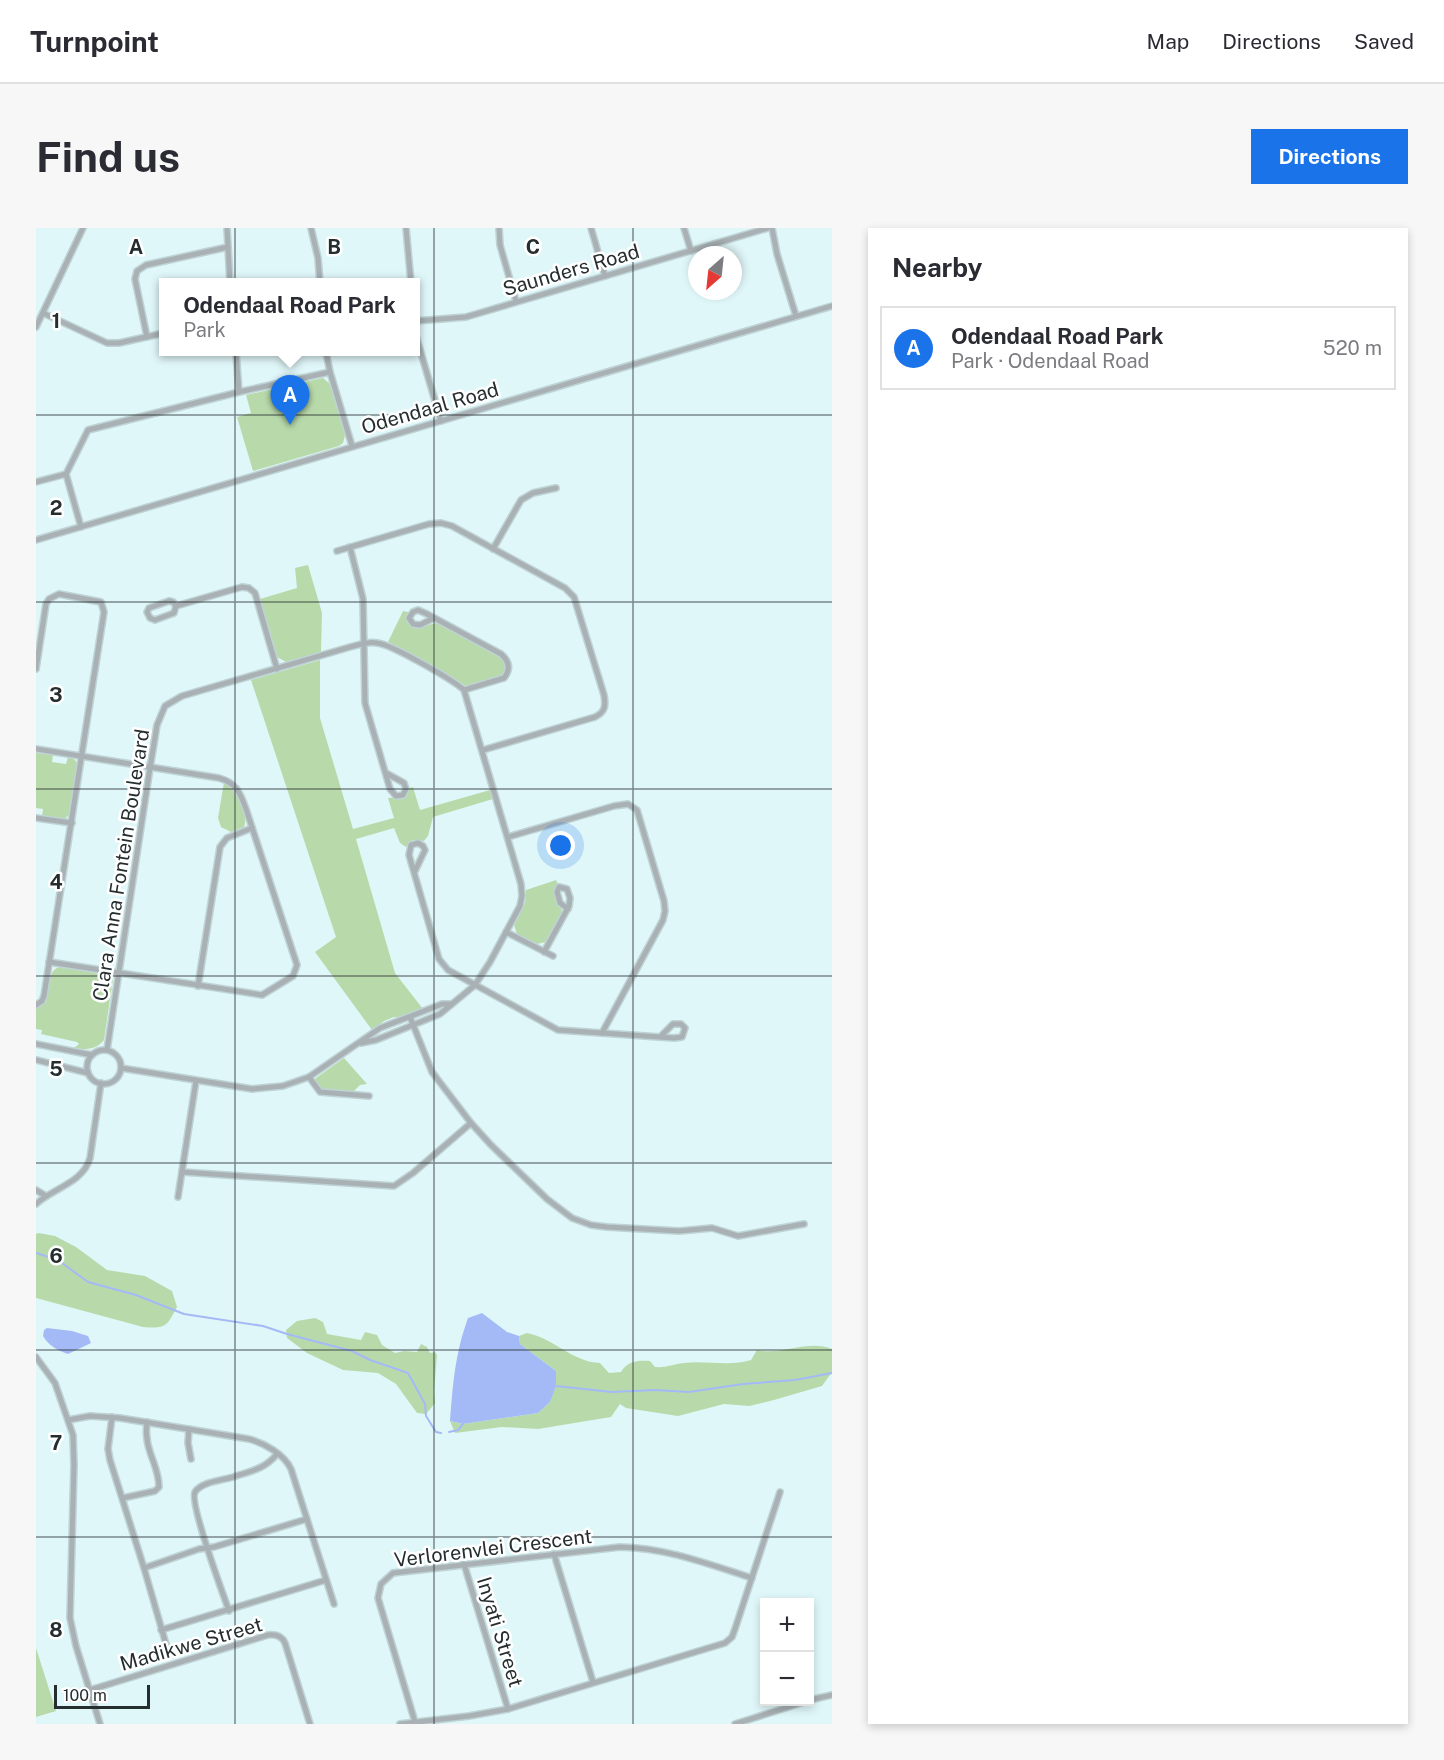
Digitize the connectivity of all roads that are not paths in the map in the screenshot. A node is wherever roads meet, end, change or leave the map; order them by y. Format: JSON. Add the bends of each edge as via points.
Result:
{"nodes":[{"id":1,"x":83,"y":228,"type":"edge"},
{"id":2,"x":226,"y":228,"type":"edge"},
{"id":3,"x":311,"y":228,"type":"edge"},
{"id":4,"x":406,"y":228,"type":"edge"},
{"id":5,"x":499,"y":228,"type":"edge"},
{"id":6,"x":591,"y":228,"type":"edge"},
{"id":7,"x":684,"y":228,"type":"edge"},
{"id":8,"x":770,"y":228,"type":"edge"},
{"id":9,"x":689,"y":246,"type":"edge"},
{"id":10,"x":708,"y":246,"type":"edge"},
{"id":11,"x":228,"y":247,"type":"junction"},
{"id":12,"x":688,"y":252,"type":"edge"},
{"id":13,"x":605,"y":276,"type":"junction"},
{"id":14,"x":230,"y":278,"type":"edge"},
{"id":15,"x":320,"y":278,"type":"edge"},
{"id":16,"x":411,"y":278,"type":"edge"},
{"id":17,"x":516,"y":302,"type":"junction"},
{"id":18,"x":832,"y":306,"type":"edge"},
{"id":19,"x":42,"y":313,"type":"junction"},
{"id":20,"x":796,"y":316,"type":"junction"},
{"id":21,"x":420,"y":321,"type":"edge"},
{"id":22,"x":36,"y":327,"type":"edge"},
{"id":23,"x":159,"y":334,"type":"edge"},
{"id":24,"x":147,"y":337,"type":"junction"},
{"id":25,"x":420,"y":350,"type":"edge"},
{"id":26,"x":236,"y":356,"type":"edge"},
{"id":27,"x":327,"y":356,"type":"edge"},
{"id":28,"x":330,"y":372,"type":"junction"},
{"id":29,"x":239,"y":392,"type":"junction"},
{"id":30,"x":441,"y":421,"type":"junction"},
{"id":31,"x":352,"y":446,"type":"junction"},
{"id":32,"x":66,"y":474,"type":"junction"},
{"id":33,"x":36,"y":482,"type":"edge"},
{"id":34,"x":556,"y":488,"type":"dead end"},
{"id":35,"x":81,"y":527,"type":"junction"},
{"id":36,"x":36,"y":540,"type":"edge"},
{"id":37,"x":350,"y":547,"type":"junction"},
{"id":38,"x":493,"y":549,"type":"junction"},
{"id":39,"x":337,"y":550,"type":"dead end"},
{"id":40,"x":176,"y":606,"type":"junction"},
{"id":41,"x":434,"y":618,"type":"dead end"},
{"id":42,"x":39,"y":626,"type":"edge"},
{"id":43,"x":364,"y":643,"type":"junction"},
{"id":44,"x":36,"y":669,"type":"edge"},
{"id":45,"x":277,"y":669,"type":"junction"},
{"id":46,"x":464,"y":690,"type":"junction"},
{"id":47,"x":36,"y":749,"type":"edge"},
{"id":48,"x":483,"y":750,"type":"junction"},
{"id":49,"x":82,"y":757,"type":"junction"},
{"id":50,"x":150,"y":768,"type":"junction"},
{"id":51,"x":386,"y":773,"type":"junction"},
{"id":52,"x":36,"y":818,"type":"edge"},
{"id":53,"x":72,"y":823,"type":"junction"},
{"id":54,"x":252,"y":828,"type":"junction"},
{"id":55,"x":508,"y":837,"type":"junction"},
{"id":56,"x":415,"y":871,"type":"junction"},
{"id":57,"x":568,"y":909,"type":"dead end"},
{"id":58,"x":506,"y":932,"type":"junction"},
{"id":59,"x":544,"y":952,"type":"junction"},
{"id":60,"x":553,"y":956,"type":"dead end"},
{"id":61,"x":49,"y":962,"type":"junction"},
{"id":62,"x":118,"y":973,"type":"junction"},
{"id":63,"x":475,"y":985,"type":"junction"},
{"id":64,"x":198,"y":986,"type":"junction"},
{"id":65,"x":451,"y":1004,"type":"junction"},
{"id":66,"x":36,"y":1005,"type":"edge"},
{"id":67,"x":410,"y":1017,"type":"junction"},
{"id":68,"x":413,"y":1026,"type":"junction"},
{"id":69,"x":602,"y":1033,"type":"junction"},
{"id":70,"x":661,"y":1036,"type":"dead end"},
{"id":71,"x":361,"y":1043,"type":"junction"},
{"id":72,"x":36,"y":1044,"type":"edge"},
{"id":73,"x":107,"y":1050,"type":"junction"},
{"id":74,"x":92,"y":1055,"type":"junction"},
{"id":75,"x":36,"y":1060,"type":"edge"},
{"id":76,"x":121,"y":1068,"type":"junction"},
{"id":77,"x":88,"y":1073,"type":"junction"},
{"id":78,"x":309,"y":1077,"type":"junction"},
{"id":79,"x":196,"y":1081,"type":"junction"},
{"id":80,"x":101,"y":1083,"type":"junction"},
{"id":81,"x":369,"y":1096,"type":"dead end"},
{"id":82,"x":471,"y":1123,"type":"junction"},
{"id":83,"x":182,"y":1172,"type":"junction"},
{"id":84,"x":36,"y":1190,"type":"edge"},
{"id":85,"x":46,"y":1196,"type":"junction"},
{"id":86,"x":178,"y":1197,"type":"dead end"},
{"id":87,"x":36,"y":1204,"type":"edge"},
{"id":88,"x":804,"y":1224,"type":"dead end"},
{"id":89,"x":36,"y":1357,"type":"edge"},
{"id":90,"x":112,"y":1417,"type":"junction"},
{"id":91,"x":68,"y":1420,"type":"junction"},
{"id":92,"x":147,"y":1422,"type":"junction"},
{"id":93,"x":189,"y":1429,"type":"junction"},
{"id":94,"x":277,"y":1454,"type":"junction"},
{"id":95,"x":191,"y":1459,"type":"dead end"},
{"id":96,"x":780,"y":1492,"type":"dead end"},
{"id":97,"x":123,"y":1498,"type":"junction"},
{"id":98,"x":307,"y":1519,"type":"junction"},
{"id":99,"x":207,"y":1547,"type":"junction"},
{"id":100,"x":555,"y":1554,"type":"junction"},
{"id":101,"x":464,"y":1564,"type":"junction"},
{"id":102,"x":144,"y":1568,"type":"junction"},
{"id":103,"x":752,"y":1578,"type":"junction"},
{"id":104,"x":326,"y":1580,"type":"junction"},
{"id":105,"x":334,"y":1604,"type":"dead end"},
{"id":106,"x":229,"y":1611,"type":"junction"},
{"id":107,"x":161,"y":1630,"type":"junction"},
{"id":108,"x":168,"y":1652,"type":"dead end"},
{"id":109,"x":593,"y":1682,"type":"junction"},
{"id":110,"x":90,"y":1690,"type":"junction"},
{"id":111,"x":832,"y":1695,"type":"edge"},
{"id":112,"x":814,"y":1699,"type":"edge"},
{"id":113,"x":789,"y":1706,"type":"edge"},
{"id":114,"x":508,"y":1708,"type":"junction"},
{"id":115,"x":415,"y":1722,"type":"junction"},
{"id":116,"x":100,"y":1724,"type":"edge"},
{"id":117,"x":310,"y":1724,"type":"edge"},
{"id":118,"x":400,"y":1724,"type":"edge"},
{"id":119,"x":735,"y":1724,"type":"edge"}],
"edges":[{"from":1,"to":19,"type":"street"},
{"from":2,"to":11,"type":"street"},
{"from":3,"to":15,"type":"street"},
{"from":4,"to":16,"type":"street"},
{"from":5,"to":17,"type":"street"},
{"from":6,"to":13,"type":"street"},
{"from":7,"to":9,"type":"street"},
{"from":8,"to":10,"type":"street","name":"Saunders Road"},
{"from":8,"to":20,"type":"street"},
{"from":11,"to":14,"type":"street"},
{"from":11,"to":24,"type":"street","via":[[140,268],[135,282]]},
{"from":12,"to":13,"type":"street","name":"Saunders Road"},
{"from":13,"to":17,"type":"street","name":"Saunders Road"},
{"from":17,"to":21,"type":"street","name":"Saunders Road","via":[[466,317]]},
{"from":18,"to":20,"type":"street","name":"Odendaal Road"},
{"from":19,"to":22,"type":"street"},
{"from":19,"to":24,"type":"street","via":[[107,343]]},
{"from":20,"to":30,"type":"street","name":"Odendaal Road"},
{"from":23,"to":24,"type":"street"},
{"from":25,"to":30,"type":"street"},
{"from":26,"to":29,"type":"street"},
{"from":27,"to":28,"type":"street"},
{"from":28,"to":29,"type":"street"},
{"from":28,"to":31,"type":"street"},
{"from":29,"to":32,"type":"street","via":[[92,428],[85,434]]},
{"from":30,"to":31,"type":"street","name":"Odendaal Road"},
{"from":31,"to":35,"type":"street","name":"Odendaal Road"},
{"from":32,"to":33,"type":"street"},
{"from":32,"to":35,"type":"street"},
{"from":34,"to":38,"type":"street","via":[[520,500]]},
{"from":35,"to":36,"type":"street","name":"Odendaal Road"},
{"from":37,"to":38,"type":"street","via":[[436,522],[452,526]]},
{"from":37,"to":39,"type":"street"},
{"from":37,"to":43,"type":"street","via":[[362,588]]},
{"from":38,"to":48,"type":"street","via":[[565,588],[574,597],[605,704],[602,713],[595,717]]},
{"from":40,"to":40,"type":"street","via":[[173,614],[155,620],[147,614],[151,606],[169,601]]},
{"from":40,"to":45,"type":"street","via":[[242,587],[252,589]]},
{"from":41,"to":46,"type":"street","via":[[507,661],[504,678]]},
{"from":42,"to":44,"type":"street"},
{"from":42,"to":49,"type":"street","via":[[46,604],[59,594],[96,600],[104,607]]},
{"from":43,"to":45,"type":"street","name":"Clara Anna Fontein Boulevard"},
{"from":43,"to":46,"type":"street","name":"Clara Anna Fontein Boulevard","via":[[390,647]]},
{"from":43,"to":51,"type":"street","via":[[365,703]]},
{"from":45,"to":50,"type":"street","name":"Clara Anna Fontein Boulevard","via":[[181,697],[165,706]]},
{"from":46,"to":48,"type":"street"},
{"from":47,"to":49,"type":"street"},
{"from":48,"to":55,"type":"street"},
{"from":49,"to":50,"type":"street"},
{"from":49,"to":53,"type":"street"},
{"from":50,"to":54,"type":"street","via":[[230,782],[241,795]]},
{"from":50,"to":62,"type":"street","name":"Clara Anna Fontein Boulevard"},
{"from":51,"to":51,"type":"street","via":[[404,783],[403,795],[391,792]]},
{"from":52,"to":53,"type":"street"},
{"from":53,"to":61,"type":"street"},
{"from":54,"to":64,"type":"street","via":[[227,838],[220,848]]},
{"from":54,"to":64,"type":"street","via":[[295,955],[296,972],[262,995]]},
{"from":55,"to":58,"type":"street","via":[[522,896]]},
{"from":55,"to":69,"type":"street","via":[[614,806],[628,804],[637,810],[665,911]]},
{"from":56,"to":56,"type":"street","via":[[425,850],[418,843],[411,845],[409,853]]},
{"from":56,"to":63,"type":"street","via":[[439,959],[448,970]]},
{"from":57,"to":59,"type":"street"},
{"from":58,"to":59,"type":"street"},
{"from":58,"to":63,"type":"street"},
{"from":59,"to":60,"type":"street"},
{"from":61,"to":62,"type":"street"},
{"from":61,"to":66,"type":"street","via":[[44,996]]},
{"from":62,"to":64,"type":"street"},
{"from":62,"to":73,"type":"street","name":"Clara Anna Fontein Boulevard"},
{"from":63,"to":65,"type":"street"},
{"from":63,"to":69,"type":"street","via":[[554,1029]]},
{"from":65,"to":67,"type":"street"},
{"from":65,"to":68,"type":"street","via":[[440,1014]]},
{"from":67,"to":68,"type":"street"},
{"from":67,"to":71,"type":"street","via":[[380,1028]]},
{"from":68,"to":71,"type":"street"},
{"from":68,"to":82,"type":"street","via":[[432,1072]]},
{"from":69,"to":70,"type":"street"},
{"from":71,"to":78,"type":"street"},
{"from":72,"to":74,"type":"street"},
{"from":73,"to":74,"type":"street"},
{"from":73,"to":76,"type":"street","via":[[117,1056]]},
{"from":74,"to":77,"type":"street","via":[[87,1063]]},
{"from":75,"to":77,"type":"street"},
{"from":76,"to":79,"type":"street"},
{"from":76,"to":80,"type":"street","via":[[113,1081]]},
{"from":77,"to":80,"type":"street"},
{"from":78,"to":79,"type":"street","via":[[269,1089]]},
{"from":78,"to":81,"type":"street","via":[[320,1092]]},
{"from":79,"to":83,"type":"street"},
{"from":80,"to":85,"type":"street","via":[[86,1167]]},
{"from":82,"to":83,"type":"street","via":[[394,1186]]},
{"from":82,"to":88,"type":"street","via":[[547,1199],[573,1218],[591,1225],[679,1231],[712,1228],[738,1236]]},
{"from":83,"to":86,"type":"street"},
{"from":84,"to":85,"type":"street"},
{"from":85,"to":87,"type":"street"},
{"from":89,"to":91,"type":"street","via":[[54,1383]]},
{"from":90,"to":91,"type":"street"},
{"from":90,"to":92,"type":"street"},
{"from":90,"to":97,"type":"street","via":[[108,1449]]},
{"from":91,"to":110,"type":"street","via":[[74,1450],[70,1618]]},
{"from":92,"to":93,"type":"street"},
{"from":92,"to":97,"type":"street","via":[[146,1444],[159,1487]]},
{"from":93,"to":94,"type":"street","via":[[256,1441]]},
{"from":93,"to":95,"type":"street"},
{"from":94,"to":98,"type":"street","via":[[288,1462]]},
{"from":94,"to":99,"type":"street","via":[[266,1466],[196,1491],[194,1502]]},
{"from":96,"to":103,"type":"street"},
{"from":97,"to":102,"type":"street"},
{"from":98,"to":99,"type":"street"},
{"from":98,"to":104,"type":"street"},
{"from":99,"to":102,"type":"street"},
{"from":99,"to":106,"type":"street"},
{"from":100,"to":101,"type":"street","name":"Verlorenvlei Crescent"},
{"from":100,"to":103,"type":"street","name":"Verlorenvlei Crescent","via":[[620,1547],[654,1549]]},
{"from":100,"to":109,"type":"street"},
{"from":101,"to":114,"type":"street","name":"Inyati Street"},
{"from":101,"to":115,"type":"street","name":"Verlorenvlei Crescent","via":[[393,1573],[379,1588],[379,1604]]},
{"from":102,"to":107,"type":"street"},
{"from":103,"to":109,"type":"street","via":[[732,1637],[725,1643]]},
{"from":104,"to":105,"type":"street"},
{"from":104,"to":106,"type":"street"},
{"from":106,"to":107,"type":"street"},
{"from":107,"to":108,"type":"street"},
{"from":109,"to":114,"type":"street"},
{"from":110,"to":116,"type":"street"},
{"from":110,"to":117,"type":"street","name":"Madikwe Street","via":[[276,1635],[285,1644]]},
{"from":111,"to":112,"type":"street"},
{"from":113,"to":119,"type":"street"},
{"from":114,"to":115,"type":"street"},
{"from":115,"to":118,"type":"street"}]}
